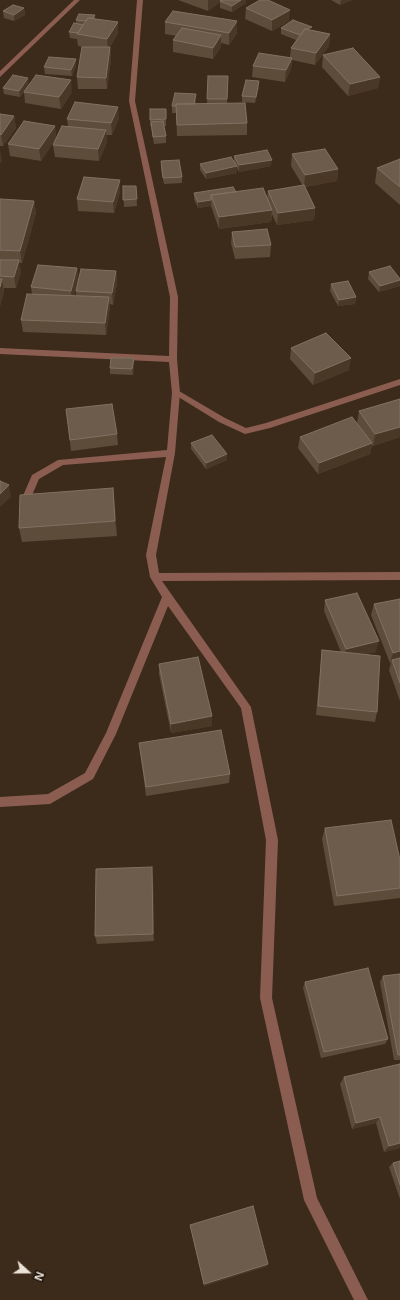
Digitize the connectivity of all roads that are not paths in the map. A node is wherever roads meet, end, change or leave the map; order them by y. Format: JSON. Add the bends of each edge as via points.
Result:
{"nodes":[{"id":1,"x":77,"y":0,"type":"edge"},
{"id":2,"x":140,"y":0,"type":"edge"},
{"id":3,"x":0,"y":74,"type":"edge"},
{"id":4,"x":0,"y":351,"type":"edge"},
{"id":5,"x":173,"y":359,"type":"junction"},
{"id":6,"x":400,"y":382,"type":"edge"},
{"id":7,"x":176,"y":393,"type":"junction"},
{"id":8,"x":171,"y":453,"type":"junction"},
{"id":9,"x":27,"y":498,"type":"edge"},
{"id":10,"x":155,"y":576,"type":"junction"},
{"id":11,"x":400,"y":576,"type":"edge"},
{"id":12,"x":167,"y":597,"type":"junction"},
{"id":13,"x":0,"y":802,"type":"edge"},
{"id":14,"x":361,"y":1300,"type":"edge"}],
"edges":[{"from":1,"to":3,"type":"street"},
{"from":2,"to":5,"type":"street","via":[[132,101],[174,297]]},
{"from":4,"to":5,"type":"street"},
{"from":5,"to":7,"type":"street"},
{"from":6,"to":7,"type":"street","via":[[267,426],[244,431]]},
{"from":7,"to":8,"type":"street"},
{"from":8,"to":9,"type":"street","via":[[61,462],[35,477]]},
{"from":8,"to":10,"type":"street","via":[[151,556]]},
{"from":10,"to":11,"type":"street"},
{"from":10,"to":12,"type":"street"},
{"from":12,"to":13,"type":"street","via":[[111,734],[89,776],[50,798]]},
{"from":12,"to":14,"type":"street","via":[[246,707],[272,840],[266,998],[311,1200]]}]}
